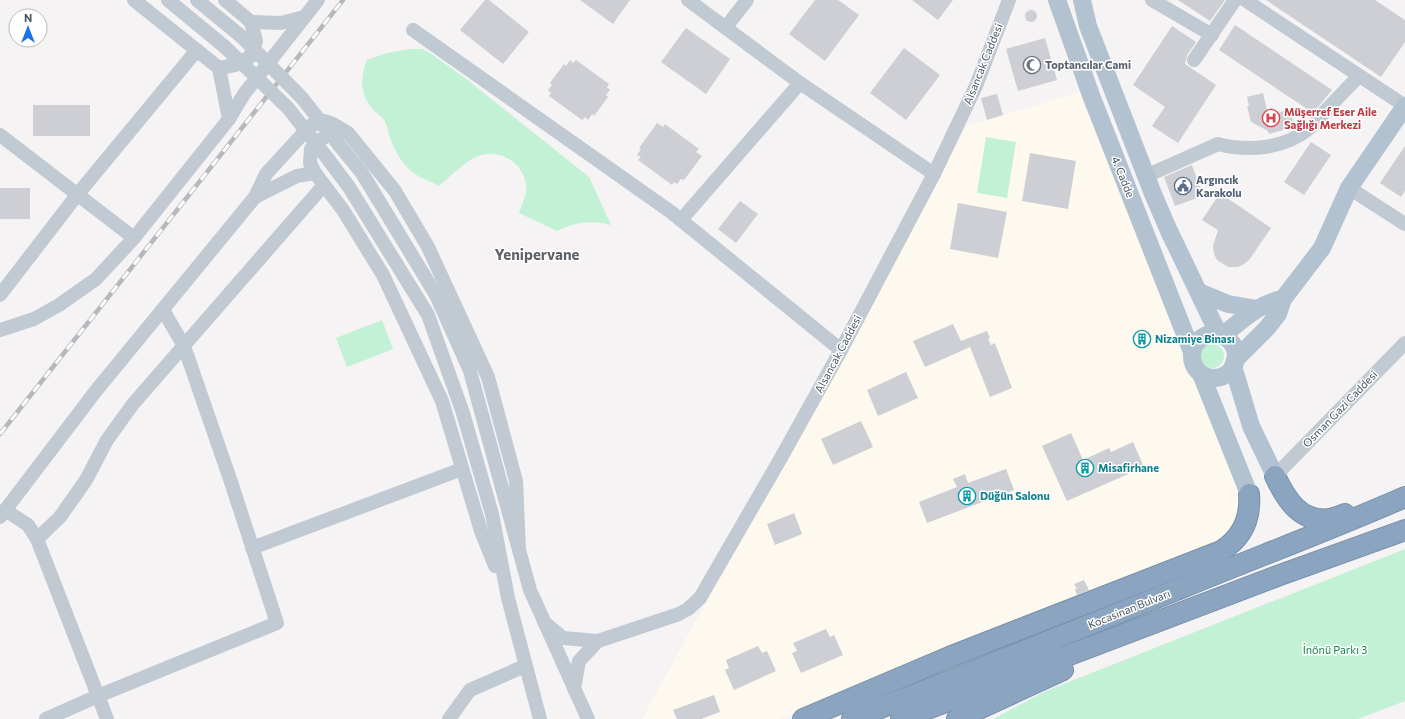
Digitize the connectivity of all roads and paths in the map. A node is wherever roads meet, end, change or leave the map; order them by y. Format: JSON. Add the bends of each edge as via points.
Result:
{"nodes":[{"id":1,"x":134,"y":0,"type":"edge"},
{"id":2,"x":168,"y":0,"type":"edge"},
{"id":3,"x":197,"y":0,"type":"edge"},
{"id":4,"x":225,"y":0,"type":"edge"},
{"id":5,"x":318,"y":0,"type":"edge"},
{"id":6,"x":688,"y":0,"type":"edge"},
{"id":7,"x":747,"y":0,"type":"edge"},
{"id":8,"x":1008,"y":0,"type":"edge"},
{"id":9,"x":1057,"y":0,"type":"edge"},
{"id":10,"x":1152,"y":0,"type":"edge"},
{"id":11,"x":1235,"y":0,"type":"edge"},
{"id":12,"x":1245,"y":0,"type":"edge"},
{"id":13,"x":1085,"y":2,"type":"edge"},
{"id":14,"x":304,"y":17,"type":"junction"},
{"id":15,"x":251,"y":22,"type":"junction"},
{"id":16,"x":726,"y":27,"type":"junction"},
{"id":17,"x":413,"y":30,"type":"dead end"},
{"id":18,"x":1212,"y":35,"type":"junction"},
{"id":19,"x":196,"y":50,"type":"junction"},
{"id":20,"x":1194,"y":60,"type":"dead end"},
{"id":21,"x":219,"y":68,"type":"junction"},
{"id":22,"x":1359,"y":76,"type":"junction"},
{"id":23,"x":800,"y":83,"type":"junction"},
{"id":24,"x":1405,"y":106,"type":"edge"},
{"id":25,"x":229,"y":119,"type":"junction"},
{"id":26,"x":348,"y":133,"type":"junction"},
{"id":27,"x":0,"y":136,"type":"edge"},
{"id":28,"x":315,"y":173,"type":"junction"},
{"id":29,"x":934,"y":174,"type":"junction"},
{"id":30,"x":1146,"y":176,"type":"junction"},
{"id":31,"x":324,"y":185,"type":"junction"},
{"id":32,"x":1349,"y":188,"type":"junction"},
{"id":33,"x":76,"y":195,"type":"junction"},
{"id":34,"x":255,"y":197,"type":"junction"},
{"id":35,"x":681,"y":220,"type":"junction"},
{"id":36,"x":1405,"y":224,"type":"edge"},
{"id":37,"x":134,"y":238,"type":"junction"},
{"id":38,"x":1199,"y":292,"type":"junction"},
{"id":39,"x":0,"y":295,"type":"edge"},
{"id":40,"x":1283,"y":299,"type":"junction"},
{"id":41,"x":1257,"y":309,"type":"junction"},
{"id":42,"x":163,"y":310,"type":"junction"},
{"id":43,"x":0,"y":330,"type":"edge"},
{"id":44,"x":1220,"y":336,"type":"junction"},
{"id":45,"x":1405,"y":342,"type":"edge"},
{"id":46,"x":184,"y":346,"type":"junction"},
{"id":47,"x":841,"y":350,"type":"junction"},
{"id":48,"x":1192,"y":352,"type":"junction"},
{"id":49,"x":1234,"y":363,"type":"junction"},
{"id":50,"x":1201,"y":374,"type":"junction"},
{"id":51,"x":462,"y":469,"type":"junction"},
{"id":52,"x":1275,"y":476,"type":"junction"},
{"id":53,"x":1405,"y":493,"type":"edge"},
{"id":54,"x":1249,"y":494,"type":"joint"},
{"id":55,"x":1405,"y":497,"type":"edge"},
{"id":56,"x":3,"y":513,"type":"edge"},
{"id":57,"x":1405,"y":530,"type":"edge"},
{"id":58,"x":37,"y":539,"type":"junction"},
{"id":59,"x":252,"y":548,"type":"junction"},
{"id":60,"x":519,"y":550,"type":"junction"},
{"id":61,"x":1184,"y":587,"type":"junction"},
{"id":62,"x":508,"y":598,"type":"junction"},
{"id":63,"x":1204,"y":604,"type":"junction"},
{"id":64,"x":544,"y":622,"type":"junction"},
{"id":65,"x":598,"y":641,"type":"junction"},
{"id":66,"x":949,"y":657,"type":"junction"},
{"id":67,"x":525,"y":666,"type":"junction"},
{"id":68,"x":574,"y":689,"type":"junction"},
{"id":69,"x":98,"y":696,"type":"junction"},
{"id":70,"x":46,"y":719,"type":"edge"},
{"id":71,"x":107,"y":719,"type":"edge"},
{"id":72,"x":449,"y":719,"type":"edge"},
{"id":73,"x":540,"y":719,"type":"edge"},
{"id":74,"x":588,"y":719,"type":"edge"},
{"id":75,"x":803,"y":719,"type":"edge"},
{"id":76,"x":852,"y":719,"type":"edge"},
{"id":77,"x":901,"y":719,"type":"edge"},
{"id":78,"x":957,"y":719,"type":"edge"}],
"edges":[{"from":1,"to":19,"type":"street"},
{"from":2,"to":62,"type":"street","bridge":true,"via":[[225,47],[288,108],[349,187],[428,315],[468,428],[492,514]]},
{"from":3,"to":60,"type":"street","bridge":true,"via":[[242,36],[302,98],[362,173],[436,295],[470,371]]},
{"from":4,"to":15,"type":"street"},
{"from":5,"to":14,"type":"street"},
{"from":6,"to":16,"type":"street"},
{"from":7,"to":16,"type":"street"},
{"from":8,"to":29,"type":"street","name":"Alsancak Caddesi","via":[[976,86]]},
{"from":9,"to":48,"type":"main road","name":"4. Cadde","via":[[1092,98]]},
{"from":10,"to":18,"type":"street"},
{"from":11,"to":18,"type":"street"},
{"from":12,"to":22,"type":"street"},
{"from":13,"to":30,"type":"main road","name":"4. Cadde","via":[[1088,26]]},
{"from":14,"to":15,"type":"street","via":[[281,23]]},
{"from":14,"to":25,"type":"street","via":[[244,94]]},
{"from":15,"to":21,"type":"street","via":[[256,41],[250,57],[235,65]]},
{"from":16,"to":23,"type":"street"},
{"from":17,"to":35,"type":"street"},
{"from":18,"to":20,"type":"street"},
{"from":19,"to":21,"type":"street"},
{"from":19,"to":33,"type":"street"},
{"from":21,"to":25,"type":"street"},
{"from":22,"to":24,"type":"street"},
{"from":22,"to":30,"type":"street","via":[[1311,127],[1290,140],[1254,149],[1218,144]]},
{"from":23,"to":29,"type":"street"},
{"from":23,"to":35,"type":"street"},
{"from":24,"to":32,"type":"main road"},
{"from":25,"to":37,"type":"street"},
{"from":26,"to":28,"type":"street","via":[[334,132],[324,136],[311,149],[310,163]]},
{"from":26,"to":34,"type":"street","via":[[325,121],[310,126],[266,174]]},
{"from":26,"to":60,"type":"street","via":[[395,191],[428,247],[488,377],[516,481]]},
{"from":27,"to":33,"type":"street"},
{"from":28,"to":31,"type":"street"},
{"from":28,"to":34,"type":"street","via":[[297,176]]},
{"from":29,"to":47,"type":"street","name":"Alsancak Caddesi"},
{"from":30,"to":38,"type":"main road","name":"4. Cadde"},
{"from":31,"to":46,"type":"street"},
{"from":31,"to":51,"type":"street","via":[[343,210],[383,274],[442,401]]},
{"from":32,"to":36,"type":"street"},
{"from":32,"to":40,"type":"main road","via":[[1322,248]]},
{"from":33,"to":37,"type":"street"},
{"from":33,"to":39,"type":"street"},
{"from":34,"to":42,"type":"street"},
{"from":35,"to":47,"type":"street"},
{"from":37,"to":43,"type":"street","via":[[96,279],[65,301],[34,319]]},
{"from":38,"to":41,"type":"main road","via":[[1228,304]]},
{"from":38,"to":44,"type":"main road","name":"4. Cadde"},
{"from":40,"to":41,"type":"main road","via":[[1272,301]]},
{"from":40,"to":49,"type":"main road","via":[[1278,314]]},
{"from":41,"to":44,"type":"main road"},
{"from":42,"to":46,"type":"street"},
{"from":42,"to":56,"type":"street","via":[[95,392]]},
{"from":44,"to":48,"type":"main road","via":[[1202,338]]},
{"from":44,"to":49,"type":"main road","via":[[1231,344],[1235,354]]},
{"from":45,"to":52,"type":"street","name":"Osman Gazi Caddesi"},
{"from":46,"to":58,"type":"street","via":[[119,422],[86,480],[60,517]]},
{"from":46,"to":59,"type":"street"},
{"from":47,"to":65,"type":"street","name":"Alsancak Caddesi","via":[[700,598],[679,614]]},
{"from":48,"to":50,"type":"main road","via":[[1193,363]]},
{"from":49,"to":50,"type":"main road","via":[[1225,375],[1219,377]]},
{"from":49,"to":52,"type":"main road","via":[[1251,426]]},
{"from":50,"to":54,"type":"main road"},
{"from":51,"to":59,"type":"street"},
{"from":51,"to":62,"type":"street","via":[[481,531]]},
{"from":52,"to":53,"type":"highway","via":[[1290,504],[1304,514],[1322,519],[1330,519]]},
{"from":54,"to":66,"type":"highway","via":[[1245,526],[1235,541],[1221,551]]},
{"from":55,"to":61,"type":"highway","name":"Kocasinan Bulvarı"},
{"from":56,"to":58,"type":"street","via":[[28,525]]},
{"from":57,"to":63,"type":"highway","name":"Kocasinan Bulvarı"},
{"from":58,"to":69,"type":"street"},
{"from":59,"to":69,"type":"street","via":[[276,623]]},
{"from":60,"to":64,"type":"street","via":[[530,590]]},
{"from":61,"to":66,"type":"highway"},
{"from":61,"to":76,"type":"highway","name":"Kocasinan Bulvarı"},
{"from":62,"to":67,"type":"street"},
{"from":63,"to":77,"type":"highway","name":"Kocasinan Bulvarı"},
{"from":63,"to":78,"type":"highway"},
{"from":64,"to":65,"type":"street","name":"Alsancak Caddesi","via":[[563,638]]},
{"from":64,"to":68,"type":"street"},
{"from":65,"to":68,"type":"street","name":"Alsancak Caddesi","via":[[578,661]]},
{"from":66,"to":75,"type":"highway"},
{"from":67,"to":72,"type":"street","via":[[470,690]]},
{"from":67,"to":73,"type":"street"},
{"from":68,"to":74,"type":"street"},
{"from":69,"to":70,"type":"street"},
{"from":69,"to":71,"type":"street"}]}
